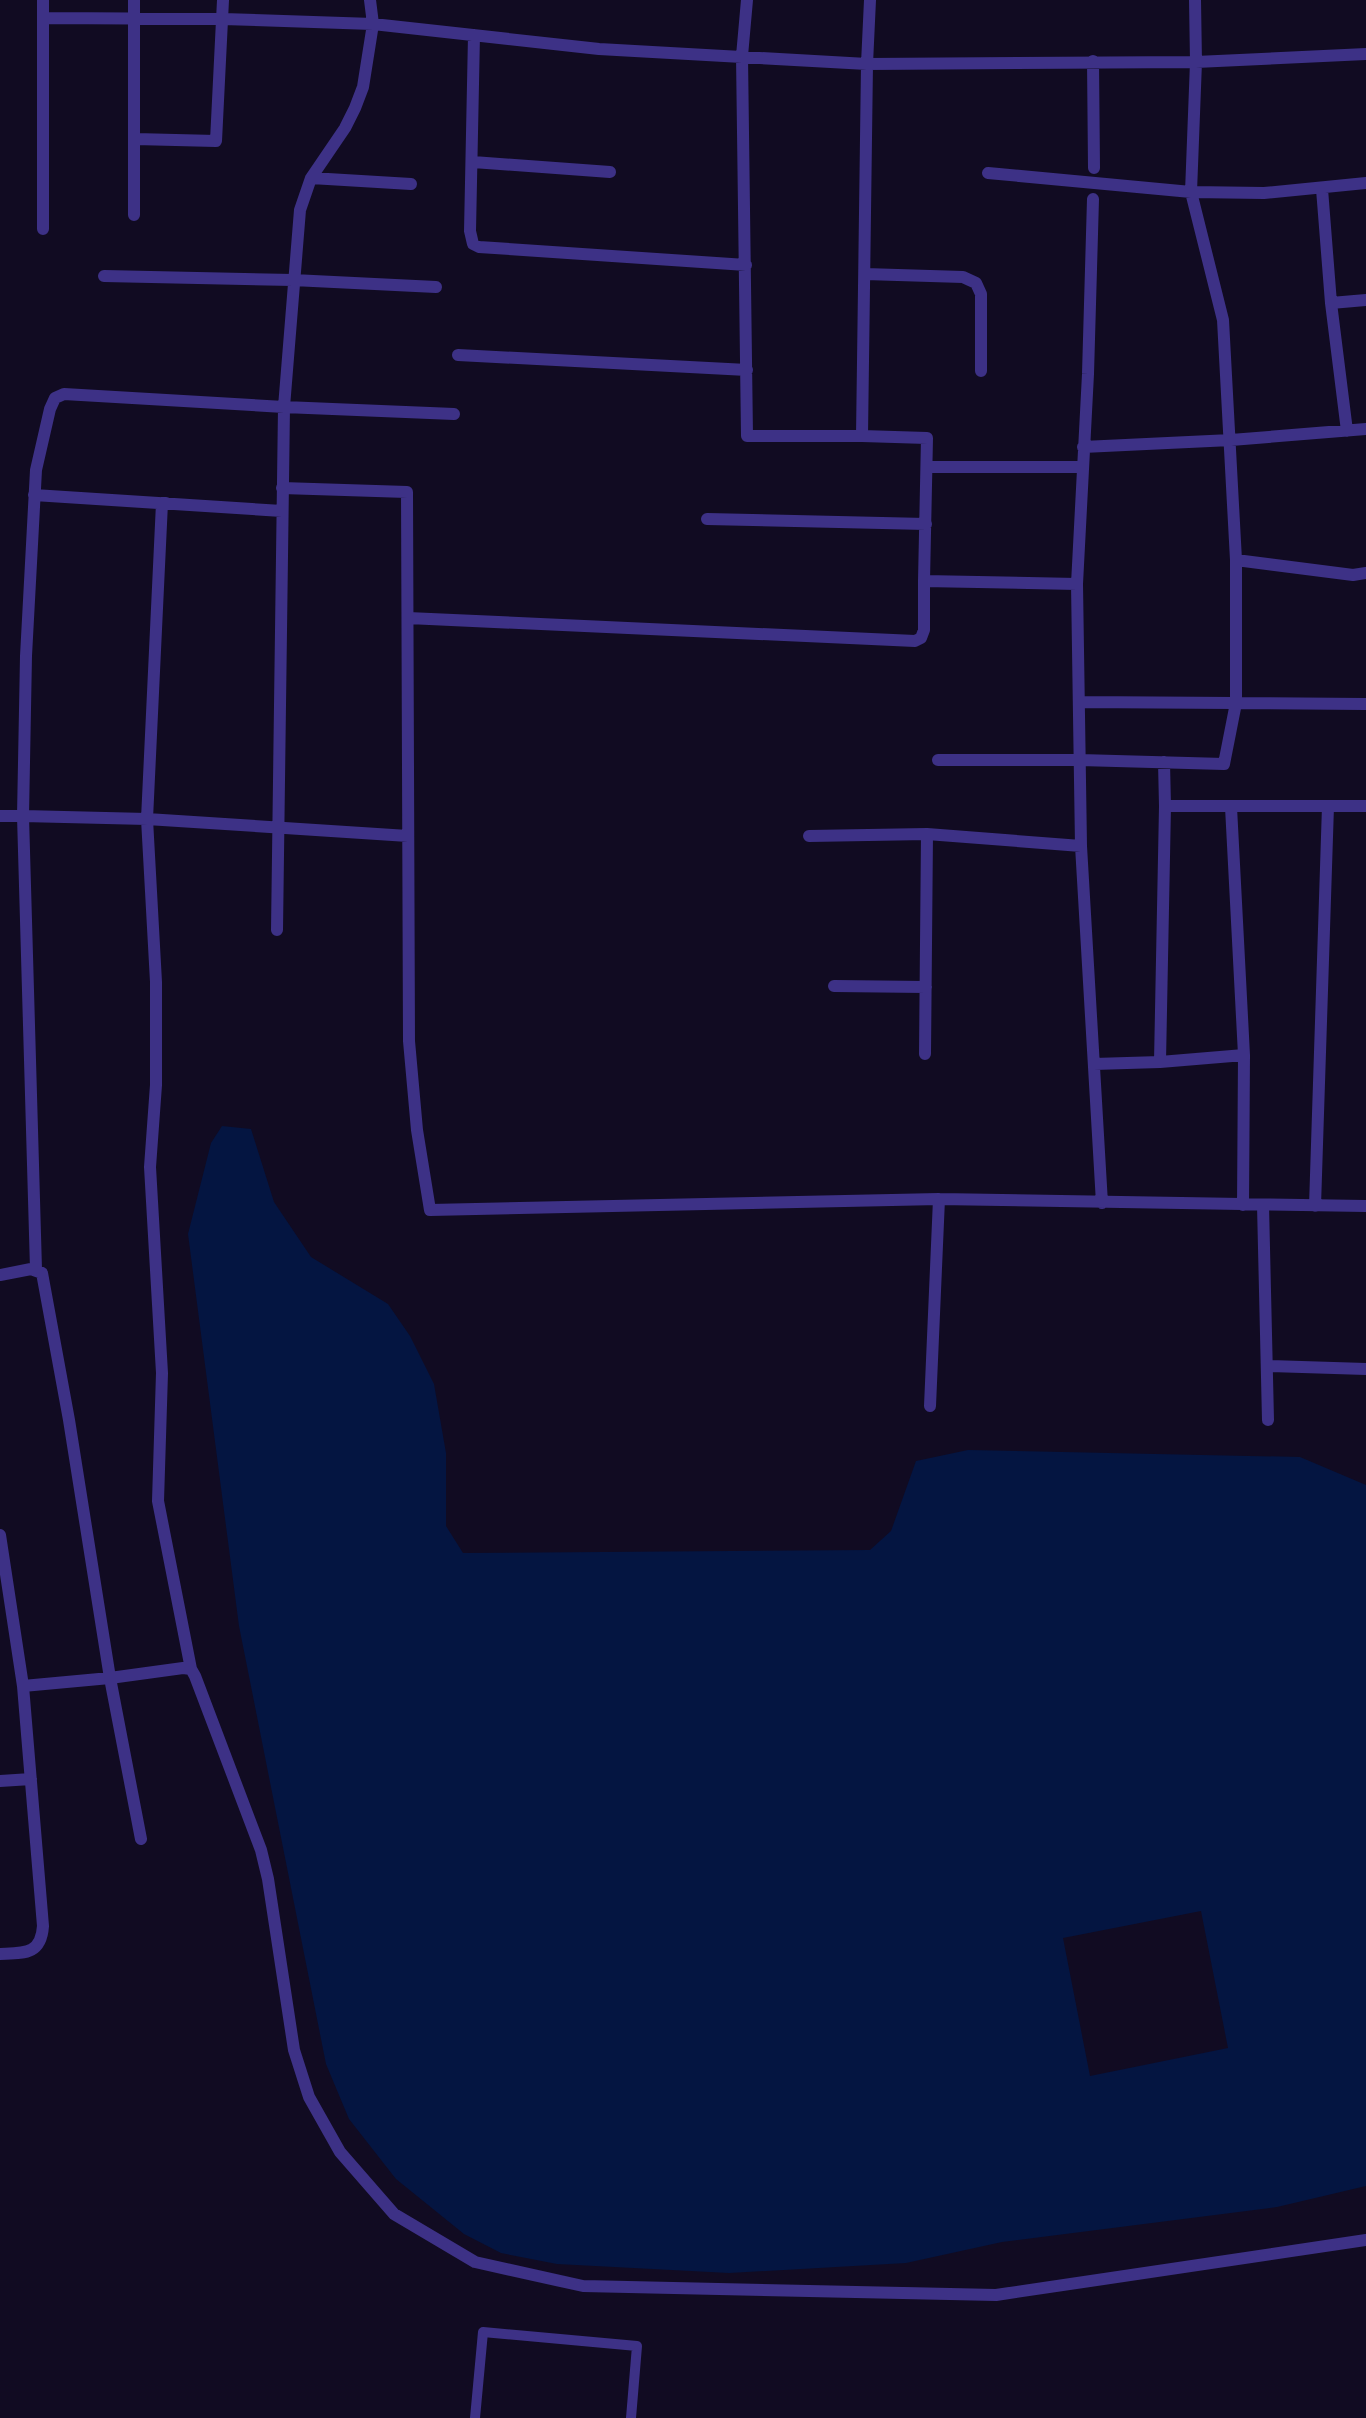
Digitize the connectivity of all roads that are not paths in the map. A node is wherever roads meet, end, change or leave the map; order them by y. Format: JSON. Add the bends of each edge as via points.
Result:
{"nodes":[{"id":1,"x":42,"y":0,"type":"edge"},
{"id":2,"x":134,"y":0,"type":"edge"},
{"id":3,"x":223,"y":0,"type":"edge"},
{"id":4,"x":370,"y":0,"type":"edge"},
{"id":5,"x":747,"y":0,"type":"edge"},
{"id":6,"x":870,"y":0,"type":"edge"},
{"id":7,"x":1195,"y":0,"type":"edge"},
{"id":8,"x":42,"y":18,"type":"junction"},
{"id":9,"x":134,"y":18,"type":"junction"},
{"id":10,"x":223,"y":19,"type":"junction"},
{"id":11,"x":373,"y":24,"type":"junction"},
{"id":12,"x":474,"y":35,"type":"junction"},
{"id":13,"x":1366,"y":54,"type":"edge"},
{"id":14,"x":742,"y":56,"type":"junction"},
{"id":15,"x":1094,"y":61,"type":"junction"},
{"id":16,"x":1196,"y":62,"type":"junction"},
{"id":17,"x":867,"y":64,"type":"junction"},
{"id":18,"x":135,"y":138,"type":"junction"},
{"id":19,"x":473,"y":162,"type":"junction"},
{"id":20,"x":1094,"y":168,"type":"dead end"},
{"id":21,"x":610,"y":172,"type":"dead end"},
{"id":22,"x":988,"y":173,"type":"dead end"},
{"id":23,"x":310,"y":178,"type":"junction"},
{"id":24,"x":411,"y":184,"type":"dead end"},
{"id":25,"x":1366,"y":184,"type":"edge"},
{"id":26,"x":1322,"y":189,"type":"junction"},
{"id":27,"x":1192,"y":192,"type":"junction"},
{"id":28,"x":1093,"y":199,"type":"dead end"},
{"id":29,"x":134,"y":215,"type":"dead end"},
{"id":30,"x":43,"y":229,"type":"dead end"},
{"id":31,"x":746,"y":264,"type":"junction"},
{"id":32,"x":865,"y":274,"type":"junction"},
{"id":33,"x":104,"y":276,"type":"dead end"},
{"id":34,"x":294,"y":280,"type":"junction"},
{"id":35,"x":436,"y":287,"type":"dead end"},
{"id":36,"x":1366,"y":300,"type":"edge"},
{"id":37,"x":1331,"y":303,"type":"junction"},
{"id":38,"x":458,"y":355,"type":"dead end"},
{"id":39,"x":747,"y":370,"type":"junction"},
{"id":40,"x":981,"y":371,"type":"dead end"},
{"id":41,"x":284,"y":407,"type":"junction"},
{"id":42,"x":454,"y":414,"type":"dead end"},
{"id":43,"x":1366,"y":429,"type":"edge"},
{"id":44,"x":1347,"y":431,"type":"junction"},
{"id":45,"x":862,"y":436,"type":"junction"},
{"id":46,"x":1231,"y":440,"type":"junction"},
{"id":47,"x":1083,"y":447,"type":"junction"},
{"id":48,"x":927,"y":467,"type":"junction"},
{"id":49,"x":1082,"y":468,"type":"junction"},
{"id":50,"x":282,"y":488,"type":"junction"},
{"id":51,"x":34,"y":495,"type":"junction"},
{"id":52,"x":164,"y":503,"type":"junction"},
{"id":53,"x":282,"y":511,"type":"junction"},
{"id":54,"x":707,"y":518,"type":"dead end"},
{"id":55,"x":926,"y":524,"type":"junction"},
{"id":56,"x":1236,"y":560,"type":"junction"},
{"id":57,"x":1366,"y":573,"type":"edge"},
{"id":58,"x":924,"y":581,"type":"junction"},
{"id":59,"x":1077,"y":584,"type":"junction"},
{"id":60,"x":408,"y":618,"type":"junction"},
{"id":61,"x":1079,"y":702,"type":"junction"},
{"id":62,"x":1236,"y":703,"type":"junction"},
{"id":63,"x":1366,"y":704,"type":"edge"},
{"id":64,"x":938,"y":760,"type":"dead end"},
{"id":65,"x":1080,"y":760,"type":"junction"},
{"id":66,"x":1164,"y":762,"type":"junction"},
{"id":67,"x":1165,"y":806,"type":"junction"},
{"id":68,"x":1328,"y":806,"type":"junction"},
{"id":69,"x":1366,"y":806,"type":"edge"},
{"id":70,"x":1231,"y":807,"type":"junction"},
{"id":71,"x":0,"y":816,"type":"edge"},
{"id":72,"x":23,"y":816,"type":"junction"},
{"id":73,"x":147,"y":819,"type":"junction"},
{"id":74,"x":277,"y":827,"type":"junction"},
{"id":75,"x":926,"y":834,"type":"junction"},
{"id":76,"x":408,"y":836,"type":"junction"},
{"id":77,"x":809,"y":836,"type":"dead end"},
{"id":78,"x":1081,"y":846,"type":"junction"},
{"id":79,"x":277,"y":930,"type":"dead end"},
{"id":80,"x":834,"y":986,"type":"dead end"},
{"id":81,"x":926,"y":987,"type":"junction"},
{"id":82,"x":925,"y":1054,"type":"dead end"},
{"id":83,"x":1244,"y":1055,"type":"junction"},
{"id":84,"x":1160,"y":1062,"type":"junction"},
{"id":85,"x":1094,"y":1064,"type":"junction"},
{"id":86,"x":939,"y":1199,"type":"junction"},
{"id":87,"x":1102,"y":1203,"type":"junction"},
{"id":88,"x":1243,"y":1205,"type":"junction"},
{"id":89,"x":1263,"y":1205,"type":"junction"},
{"id":90,"x":1315,"y":1206,"type":"junction"},
{"id":91,"x":1366,"y":1206,"type":"edge"},
{"id":92,"x":36,"y":1269,"type":"junction"},
{"id":93,"x":0,"y":1275,"type":"edge"},
{"id":94,"x":1268,"y":1366,"type":"junction"},
{"id":95,"x":1366,"y":1369,"type":"edge"},
{"id":96,"x":930,"y":1406,"type":"dead end"},
{"id":97,"x":1268,"y":1420,"type":"dead end"},
{"id":98,"x":0,"y":1535,"type":"edge"},
{"id":99,"x":191,"y":1669,"type":"junction"},
{"id":100,"x":110,"y":1678,"type":"junction"},
{"id":101,"x":23,"y":1686,"type":"junction"},
{"id":102,"x":31,"y":1779,"type":"junction"},
{"id":103,"x":0,"y":1781,"type":"edge"},
{"id":104,"x":141,"y":1840,"type":"dead end"},
{"id":105,"x":0,"y":1954,"type":"edge"},
{"id":106,"x":1366,"y":2240,"type":"edge"},
{"id":107,"x":475,"y":2418,"type":"edge"},
{"id":108,"x":631,"y":2418,"type":"edge"}],
"edges":[{"from":1,"to":8,"type":"street"},
{"from":2,"to":9,"type":"street"},
{"from":3,"to":10,"type":"street"},
{"from":4,"to":11,"type":"street"},
{"from":5,"to":14,"type":"street"},
{"from":6,"to":17,"type":"street"},
{"from":7,"to":16,"type":"street"},
{"from":8,"to":9,"type":"street"},
{"from":8,"to":30,"type":"street"},
{"from":9,"to":10,"type":"street"},
{"from":9,"to":18,"type":"street"},
{"from":10,"to":11,"type":"street"},
{"from":10,"to":18,"type":"street","via":[[216,141]]},
{"from":11,"to":12,"type":"street"},
{"from":11,"to":23,"type":"street","via":[[365,77],[355,108]]},
{"from":12,"to":14,"type":"street","via":[[599,49]]},
{"from":12,"to":19,"type":"street"},
{"from":13,"to":16,"type":"street"},
{"from":14,"to":17,"type":"street"},
{"from":14,"to":31,"type":"street"},
{"from":15,"to":16,"type":"street"},
{"from":15,"to":17,"type":"street"},
{"from":15,"to":20,"type":"street"},
{"from":16,"to":27,"type":"street"},
{"from":17,"to":32,"type":"street"},
{"from":18,"to":29,"type":"street"},
{"from":19,"to":21,"type":"street"},
{"from":19,"to":31,"type":"street","via":[[470,231],[473,244],[478,247]]},
{"from":22,"to":27,"type":"street"},
{"from":23,"to":24,"type":"street"},
{"from":23,"to":34,"type":"street","via":[[300,210]]},
{"from":25,"to":26,"type":"street"},
{"from":26,"to":27,"type":"street","via":[[1264,193]]},
{"from":26,"to":37,"type":"street"},
{"from":27,"to":46,"type":"street","via":[[1223,320]]},
{"from":28,"to":47,"type":"street"},
{"from":31,"to":39,"type":"street"},
{"from":32,"to":40,"type":"street","via":[[963,277],[976,283],[981,294]]},
{"from":32,"to":45,"type":"street"},
{"from":33,"to":34,"type":"street"},
{"from":34,"to":35,"type":"street"},
{"from":34,"to":41,"type":"street"},
{"from":36,"to":37,"type":"street"},
{"from":37,"to":44,"type":"street"},
{"from":38,"to":39,"type":"street"},
{"from":39,"to":45,"type":"street","via":[[747,436]]},
{"from":41,"to":42,"type":"street"},
{"from":41,"to":50,"type":"street"},
{"from":41,"to":51,"type":"street","via":[[64,394],[55,398],[50,409],[36,470]]},
{"from":43,"to":44,"type":"street"},
{"from":44,"to":46,"type":"street"},
{"from":45,"to":48,"type":"street","via":[[928,438]]},
{"from":46,"to":47,"type":"street"},
{"from":46,"to":56,"type":"street"},
{"from":47,"to":49,"type":"street"},
{"from":48,"to":49,"type":"street"},
{"from":48,"to":55,"type":"street"},
{"from":49,"to":59,"type":"street"},
{"from":50,"to":53,"type":"street"},
{"from":50,"to":60,"type":"street","via":[[407,492]]},
{"from":51,"to":52,"type":"street"},
{"from":51,"to":72,"type":"street"},
{"from":52,"to":53,"type":"street"},
{"from":52,"to":73,"type":"street"},
{"from":53,"to":74,"type":"street"},
{"from":54,"to":55,"type":"street"},
{"from":55,"to":58,"type":"street"},
{"from":56,"to":57,"type":"street"},
{"from":56,"to":62,"type":"street"},
{"from":58,"to":59,"type":"street"},
{"from":58,"to":60,"type":"street","via":[[924,630],[921,638],[915,640]]},
{"from":59,"to":61,"type":"street"},
{"from":60,"to":76,"type":"street"},
{"from":61,"to":62,"type":"street"},
{"from":61,"to":65,"type":"street"},
{"from":62,"to":63,"type":"street"},
{"from":62,"to":66,"type":"street","via":[[1224,764]]},
{"from":64,"to":65,"type":"street"},
{"from":65,"to":66,"type":"street"},
{"from":65,"to":78,"type":"street"},
{"from":66,"to":67,"type":"street"},
{"from":67,"to":70,"type":"street"},
{"from":67,"to":84,"type":"street"},
{"from":68,"to":69,"type":"street"},
{"from":68,"to":70,"type":"street"},
{"from":68,"to":90,"type":"street"},
{"from":70,"to":83,"type":"street"},
{"from":71,"to":72,"type":"street"},
{"from":72,"to":73,"type":"street"},
{"from":72,"to":92,"type":"street"},
{"from":73,"to":74,"type":"street"},
{"from":73,"to":99,"type":"street","via":[[156,982],[156,1085],[150,1168],[162,1374],[158,1501]]},
{"from":74,"to":76,"type":"street"},
{"from":74,"to":79,"type":"street"},
{"from":75,"to":77,"type":"street"},
{"from":75,"to":78,"type":"street"},
{"from":75,"to":81,"type":"street"},
{"from":76,"to":86,"type":"street","via":[[409,1042],[417,1130],[430,1210]]},
{"from":78,"to":85,"type":"street"},
{"from":80,"to":81,"type":"street"},
{"from":81,"to":82,"type":"street"},
{"from":83,"to":84,"type":"street"},
{"from":83,"to":88,"type":"street"},
{"from":84,"to":85,"type":"street"},
{"from":85,"to":87,"type":"street"},
{"from":86,"to":87,"type":"street"},
{"from":86,"to":96,"type":"street"},
{"from":87,"to":88,"type":"street"},
{"from":88,"to":89,"type":"street"},
{"from":89,"to":90,"type":"street"},
{"from":89,"to":94,"type":"street"},
{"from":90,"to":91,"type":"street"},
{"from":92,"to":93,"type":"street"},
{"from":92,"to":100,"type":"street","via":[[42,1273],[67,1410]]},
{"from":94,"to":95,"type":"street"},
{"from":94,"to":97,"type":"street"},
{"from":98,"to":101,"type":"street"},
{"from":99,"to":100,"type":"street"},
{"from":99,"to":106,"type":"street","via":[[261,1850],[294,2050],[309,2097],[340,2152],[394,2214],[475,2262],[583,2286],[996,2295]]},
{"from":100,"to":101,"type":"street"},
{"from":100,"to":104,"type":"street"},
{"from":101,"to":102,"type":"street"},
{"from":102,"to":103,"type":"street"},
{"from":102,"to":105,"type":"street","via":[[42,1937],[32,1950]]},
{"from":107,"to":108,"type":"lane","via":[[483,2332],[637,2346]]}]}
